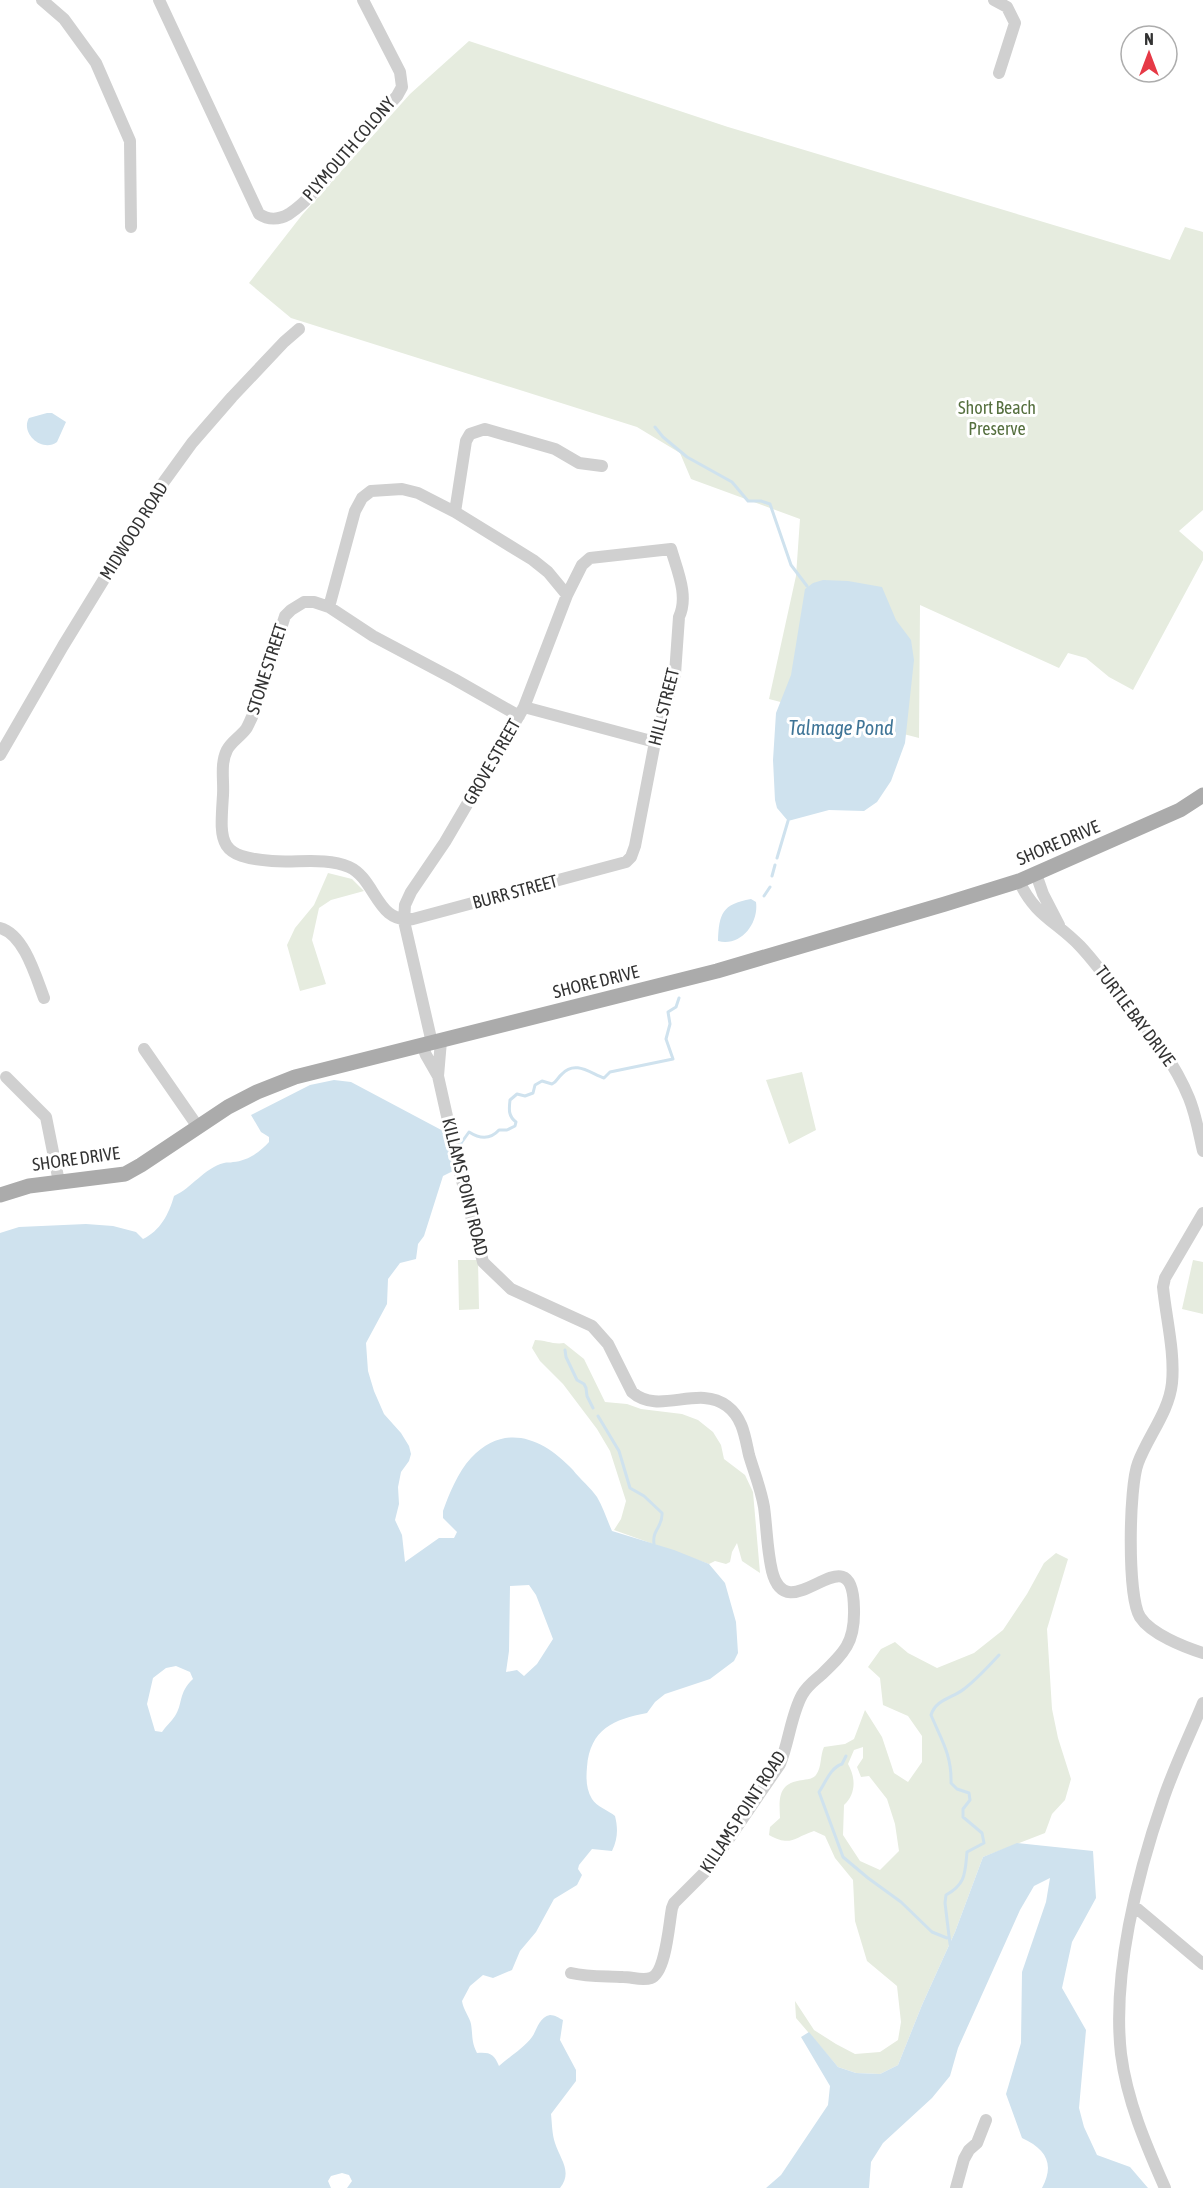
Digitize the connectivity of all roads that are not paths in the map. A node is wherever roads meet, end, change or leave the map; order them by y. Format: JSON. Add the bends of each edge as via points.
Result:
{"nodes":[{"id":1,"x":42,"y":0,"type":"edge"},
{"id":2,"x":159,"y":0,"type":"edge"},
{"id":3,"x":363,"y":0,"type":"edge"},
{"id":4,"x":994,"y":0,"type":"edge"},
{"id":5,"x":999,"y":74,"type":"dead end"},
{"id":6,"x":132,"y":227,"type":"dead end"},
{"id":7,"x":299,"y":329,"type":"dead end"},
{"id":8,"x":602,"y":466,"type":"dead end"},
{"id":9,"x":454,"y":512,"type":"junction"},
{"id":10,"x":671,"y":549,"type":"joint"},
{"id":11,"x":567,"y":595,"type":"junction"},
{"id":12,"x":329,"y":607,"type":"junction"},
{"id":13,"x":521,"y":711,"type":"junction"},
{"id":14,"x":655,"y":742,"type":"junction"},
{"id":15,"x":0,"y":755,"type":"edge"},
{"id":16,"x":1203,"y":795,"type":"edge"},
{"id":17,"x":626,"y":862,"type":"joint"},
{"id":18,"x":1036,"y":874,"type":"junction"},
{"id":19,"x":1019,"y":881,"type":"junction"},
{"id":20,"x":404,"y":921,"type":"junction"},
{"id":21,"x":1059,"y":925,"type":"junction"},
{"id":22,"x":0,"y":928,"type":"edge"},
{"id":23,"x":44,"y":998,"type":"dead end"},
{"id":24,"x":432,"y":1043,"type":"junction"},
{"id":25,"x":144,"y":1049,"type":"dead end"},
{"id":26,"x":438,"y":1076,"type":"junction"},
{"id":27,"x":6,"y":1077,"type":"dead end"},
{"id":28,"x":198,"y":1127,"type":"junction"},
{"id":29,"x":1203,"y":1151,"type":"edge"},
{"id":30,"x":59,"y":1182,"type":"junction"},
{"id":31,"x":0,"y":1195,"type":"edge"},
{"id":32,"x":1203,"y":1213,"type":"edge"},
{"id":33,"x":1203,"y":1653,"type":"edge"},
{"id":34,"x":1203,"y":1703,"type":"edge"},
{"id":35,"x":1134,"y":1906,"type":"junction"},
{"id":36,"x":1203,"y":1964,"type":"edge"},
{"id":37,"x":571,"y":1973,"type":"dead end"},
{"id":38,"x":986,"y":2120,"type":"dead end"},
{"id":39,"x":956,"y":2188,"type":"edge"},
{"id":40,"x":1165,"y":2188,"type":"edge"}],
"edges":[{"from":1,"to":6,"type":"street","via":[[64,19],[96,63],[130,141]]},
{"from":2,"to":3,"type":"street","name":"PLYMOUTH COLONY","via":[[259,214],[278,219],[306,200],[402,87],[400,72]]},
{"from":4,"to":5,"type":"street","via":[[1007,8],[1015,23]]},
{"from":7,"to":15,"type":"street","name":"MIDWOOD ROAD","via":[[226,404],[163,483]]},
{"from":8,"to":9,"type":"street","via":[[579,463],[555,449],[511,436],[476,430],[466,441]]},
{"from":9,"to":11,"type":"street","via":[[533,560]]},
{"from":9,"to":12,"type":"street","via":[[418,493],[402,489],[371,491],[362,498],[352,519]]},
{"from":10,"to":11,"type":"street","name":"GROVE STREET","via":[[590,558],[582,565]]},
{"from":10,"to":14,"type":"street","name":"HILL STREET","via":[[683,609],[678,617],[675,674]]},
{"from":11,"to":13,"type":"street","name":"GROVE STREET"},
{"from":12,"to":13,"type":"street","name":"STONE STREET","via":[[373,636]]},
{"from":12,"to":20,"type":"street","name":"STONE STREET","via":[[304,602],[285,616],[252,717],[227,749],[222,766],[222,840],[230,850],[246,856],[271,861],[335,863],[351,868],[363,877],[388,914]]},
{"from":13,"to":14,"type":"street","name":"STONE STREET"},
{"from":13,"to":20,"type":"street","name":"GROVE STREET","via":[[411,892]]},
{"from":14,"to":17,"type":"street","name":"HILL STREET","via":[[635,846]]},
{"from":16,"to":18,"type":"main road","name":"SHORE DRIVE","via":[[1180,810]]},
{"from":17,"to":20,"type":"street","name":"BURR STREET"},
{"from":18,"to":19,"type":"main road","name":"SHORE DRIVE"},
{"from":18,"to":21,"type":"street","name":"TURTLE BAY DRIVE"},
{"from":19,"to":21,"type":"street","name":"TURTLE BAY DRIVE","via":[[1034,906],[1046,919]]},
{"from":19,"to":24,"type":"main road","name":"SHORE DRIVE","via":[[718,970]]},
{"from":20,"to":24,"type":"street","name":"GROVE STREET"},
{"from":21,"to":29,"type":"street","name":"TURTLE BAY DRIVE","via":[[1155,1037],[1191,1101]]},
{"from":22,"to":23,"type":"street","via":[[6,929],[25,950]]},
{"from":24,"to":26,"type":"street","name":"KILLAMS POINT ROAD"},
{"from":24,"to":26,"type":"street","name":"KILLAMS POINT ROAD","via":[[426,1055]]},
{"from":24,"to":28,"type":"main road","name":"SHORE DRIVE","via":[[281,1082],[237,1102]]},
{"from":25,"to":28,"type":"street"},
{"from":26,"to":37,"type":"street","name":"KILLAMS POINT ROAD","via":[[483,1262],[511,1289],[592,1326],[608,1344],[638,1398],[659,1402],[713,1399],[734,1412],[744,1430],[758,1484],[776,1583],[784,1591],[794,1593],[827,1577],[839,1576],[847,1580],[853,1593],[853,1628],[848,1648],[807,1687],[780,1764],[708,1869],[674,1903],[664,1959],[656,1976],[640,1979]]},
{"from":27,"to":30,"type":"street","via":[[46,1117]]},
{"from":28,"to":30,"type":"main road","name":"SHORE DRIVE","via":[[124,1174]]},
{"from":30,"to":31,"type":"main road","name":"SHORE DRIVE","via":[[22,1187]]},
{"from":32,"to":33,"type":"street","via":[[1163,1287],[1172,1383],[1133,1477],[1131,1549],[1133,1598],[1142,1619],[1176,1643]]},
{"from":34,"to":35,"type":"street","via":[[1163,1798]]},
{"from":35,"to":36,"type":"street"},
{"from":35,"to":40,"type":"street","via":[[1122,1969],[1121,2054],[1129,2096]]},
{"from":38,"to":39,"type":"street","via":[[977,2143],[964,2158]]}]}
